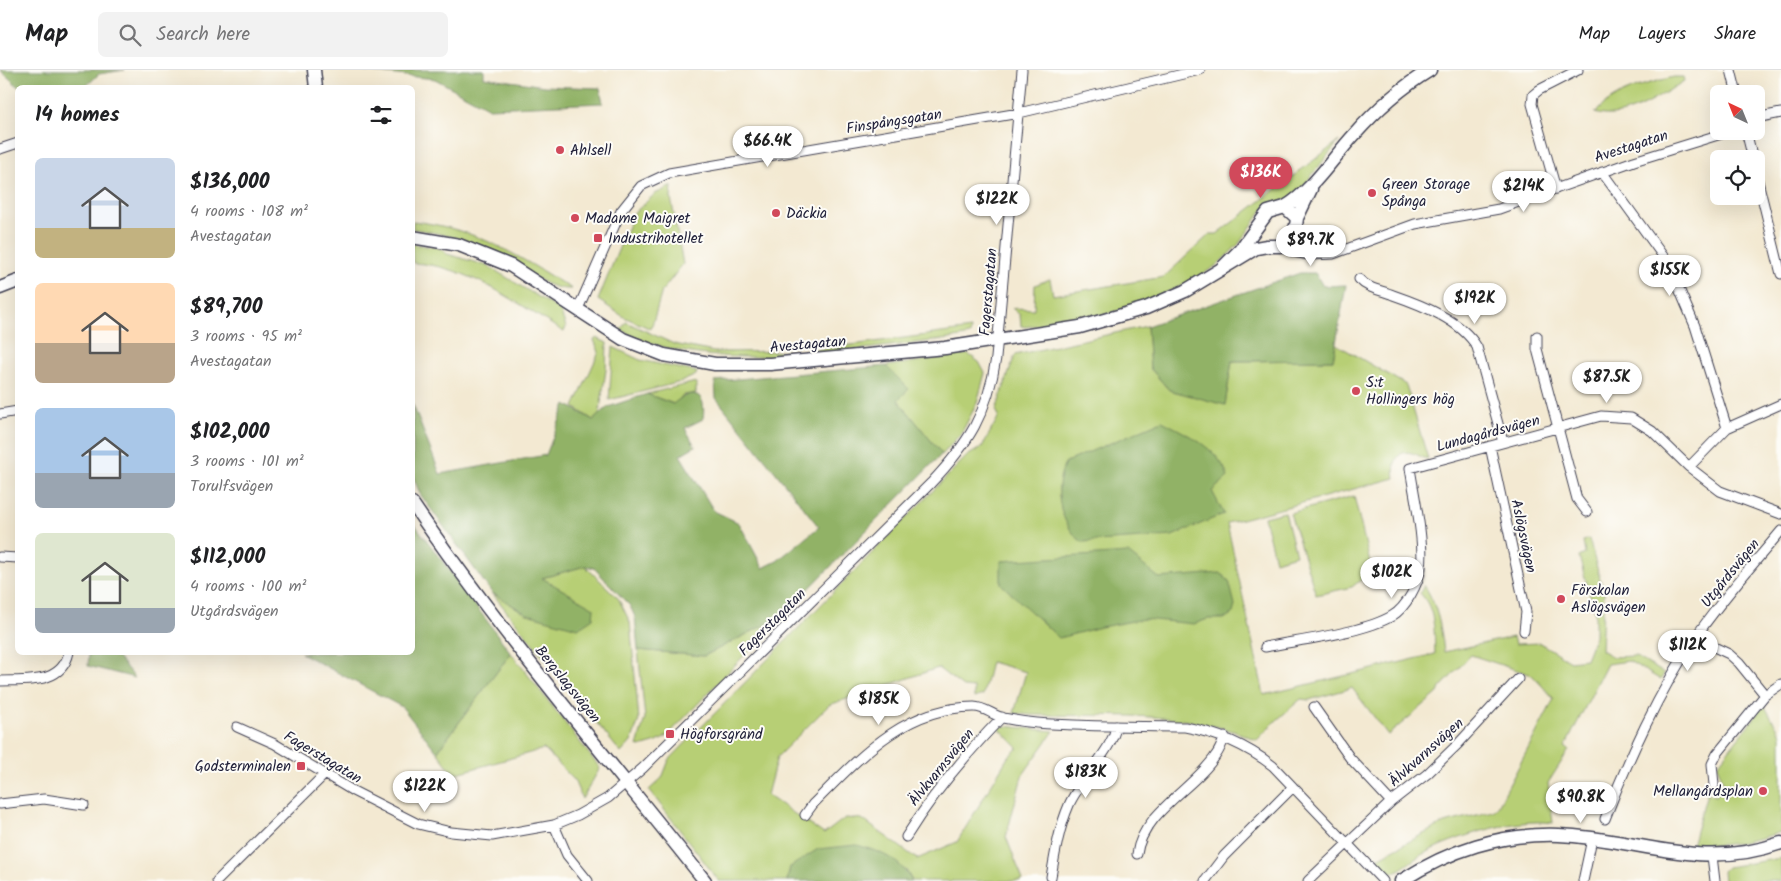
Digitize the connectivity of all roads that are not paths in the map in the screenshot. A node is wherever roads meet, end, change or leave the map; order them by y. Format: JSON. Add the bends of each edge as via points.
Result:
{"nodes":[{"id":1,"x":314,"y":70,"type":"edge"},
{"id":2,"x":1022,"y":70,"type":"edge"},
{"id":3,"x":1200,"y":70,"type":"edge"},
{"id":4,"x":1430,"y":70,"type":"edge"},
{"id":5,"x":1578,"y":70,"type":"edge"},
{"id":6,"x":1731,"y":70,"type":"edge"},
{"id":7,"x":316,"y":85,"type":"edge"},
{"id":8,"x":1735,"y":85,"type":"edge"},
{"id":9,"x":1781,"y":112,"type":"edge"},
{"id":10,"x":1020,"y":114,"type":"junction"},
{"id":11,"x":1765,"y":116,"type":"edge"},
{"id":12,"x":1710,"y":138,"type":"edge"},
{"id":13,"x":15,"y":144,"type":"edge"},
{"id":14,"x":0,"y":149,"type":"edge"},
{"id":15,"x":1602,"y":172,"type":"junction"},
{"id":16,"x":1316,"y":180,"type":"junction"},
{"id":17,"x":1556,"y":189,"type":"junction"},
{"id":18,"x":1764,"y":205,"type":"edge"},
{"id":19,"x":1285,"y":208,"type":"junction"},
{"id":20,"x":1296,"y":223,"type":"junction"},
{"id":21,"x":1256,"y":226,"type":"junction"},
{"id":22,"x":415,"y":238,"type":"edge"},
{"id":23,"x":1274,"y":246,"type":"junction"},
{"id":24,"x":1341,"y":250,"type":"junction"},
{"id":25,"x":1221,"y":269,"type":"junction"},
{"id":26,"x":1781,"y":274,"type":"edge"},
{"id":27,"x":1359,"y":279,"type":"dead end"},
{"id":28,"x":15,"y":282,"type":"edge"},
{"id":29,"x":0,"y":288,"type":"edge"},
{"id":30,"x":578,"y":310,"type":"junction"},
{"id":31,"x":1537,"y":336,"type":"dead end"},
{"id":32,"x":998,"y":340,"type":"junction"},
{"id":33,"x":1781,"y":404,"type":"edge"},
{"id":34,"x":15,"y":411,"type":"edge"},
{"id":35,"x":0,"y":414,"type":"edge"},
{"id":36,"x":1559,"y":428,"type":"junction"},
{"id":37,"x":1727,"y":428,"type":"junction"},
{"id":38,"x":1503,"y":442,"type":"junction"},
{"id":39,"x":1490,"y":446,"type":"junction"},
{"id":40,"x":1690,"y":466,"type":"junction"},
{"id":41,"x":415,"y":507,"type":"edge"},
{"id":42,"x":1587,"y":512,"type":"dead end"},
{"id":43,"x":1781,"y":514,"type":"edge"},
{"id":44,"x":1781,"y":531,"type":"edge"},
{"id":45,"x":0,"y":557,"type":"edge"},
{"id":46,"x":15,"y":558,"type":"edge"},
{"id":47,"x":1524,"y":631,"type":"dead end"},
{"id":48,"x":1695,"y":638,"type":"junction"},
{"id":49,"x":1266,"y":647,"type":"dead end"},
{"id":50,"x":68,"y":655,"type":"edge"},
{"id":51,"x":1518,"y":679,"type":"dead end"},
{"id":52,"x":0,"y":681,"type":"edge"},
{"id":53,"x":1781,"y":684,"type":"edge"},
{"id":54,"x":1765,"y":695,"type":"junction"},
{"id":55,"x":1314,"y":707,"type":"dead end"},
{"id":56,"x":1002,"y":717,"type":"junction"},
{"id":57,"x":1116,"y":726,"type":"junction"},
{"id":58,"x":237,"y":728,"type":"dead end"},
{"id":59,"x":1225,"y":737,"type":"junction"},
{"id":60,"x":325,"y":774,"type":"junction"},
{"id":61,"x":627,"y":782,"type":"junction"},
{"id":62,"x":1714,"y":785,"type":"dead end"},
{"id":63,"x":1293,"y":787,"type":"junction"},
{"id":64,"x":1390,"y":802,"type":"junction"},
{"id":65,"x":0,"y":804,"type":"edge"},
{"id":66,"x":84,"y":804,"type":"dead end"},
{"id":67,"x":805,"y":814,"type":"dead end"},
{"id":68,"x":1605,"y":819,"type":"dead end"},
{"id":69,"x":554,"y":825,"type":"junction"},
{"id":70,"x":906,"y":837,"type":"dead end"},
{"id":71,"x":1592,"y":839,"type":"junction"},
{"id":72,"x":1347,"y":842,"type":"junction"},
{"id":73,"x":1781,"y":843,"type":"edge"},
{"id":74,"x":1137,"y":854,"type":"dead end"},
{"id":75,"x":1712,"y":856,"type":"junction"},
{"id":76,"x":1051,"y":877,"type":"dead end"},
{"id":77,"x":217,"y":881,"type":"edge"},
{"id":78,"x":588,"y":881,"type":"edge"},
{"id":79,"x":705,"y":881,"type":"edge"},
{"id":80,"x":1205,"y":881,"type":"edge"},
{"id":81,"x":1308,"y":881,"type":"edge"},
{"id":82,"x":1383,"y":881,"type":"edge"},
{"id":83,"x":1401,"y":881,"type":"edge"},
{"id":84,"x":1583,"y":881,"type":"edge"},
{"id":85,"x":1715,"y":881,"type":"edge"}],
"edges":[{"from":1,"to":7,"type":"street"},
{"from":2,"to":10,"type":"street","name":"Fagerstagatan"},
{"from":3,"to":10,"type":"street","name":"Finspångsgatan"},
{"from":4,"to":16,"type":"street","via":[[1385,104],[1355,133]]},
{"from":5,"to":17,"type":"street","via":[[1533,96],[1532,104]]},
{"from":6,"to":8,"type":"street"},
{"from":9,"to":11,"type":"street"},
{"from":10,"to":30,"type":"street","name":"Finspångsgatan","via":[[668,173],[641,186],[621,210]]},
{"from":10,"to":32,"type":"street","name":"Fagerstagatan"},
{"from":12,"to":15,"type":"street","name":"Avestagatan"},
{"from":13,"to":14,"type":"street"},
{"from":15,"to":17,"type":"street","name":"Avestagatan"},
{"from":15,"to":37,"type":"street","via":[[1668,263],[1695,326]]},
{"from":16,"to":19,"type":"street"},
{"from":16,"to":20,"type":"street"},
{"from":17,"to":24,"type":"street","name":"Avestagatan","via":[[1499,209],[1415,224]]},
{"from":18,"to":26,"type":"street"},
{"from":19,"to":20,"type":"street","name":"Avestagatan"},
{"from":19,"to":21,"type":"street","name":"Avestagatan","via":[[1268,212]]},
{"from":20,"to":23,"type":"street","name":"Avestagatan","via":[[1292,236]]},
{"from":20,"to":24,"type":"street","name":"Avestagatan","via":[[1302,238],[1310,245],[1319,249]]},
{"from":21,"to":23,"type":"street","via":[[1261,240]]},
{"from":21,"to":25,"type":"street","name":"Avestagatan","via":[[1240,250]]},
{"from":22,"to":30,"type":"street","name":"Avestagatan","via":[[458,245],[510,266]]},
{"from":23,"to":24,"type":"street","name":"Avestagatan","via":[[1309,255]]},
{"from":23,"to":25,"type":"street","name":"Avestagatan","via":[[1256,248]]},
{"from":25,"to":32,"type":"street","name":"Avestagatan","via":[[1185,291],[1126,315],[1080,327]]},
{"from":27,"to":38,"type":"street","via":[[1364,285],[1394,295],[1453,323],[1470,336],[1477,347]]},
{"from":28,"to":29,"type":"street"},
{"from":30,"to":32,"type":"street","name":"Avestagatan","via":[[623,339],[664,354],[715,364],[788,363]]},
{"from":31,"to":36,"type":"street","via":[[1537,350]]},
{"from":32,"to":61,"type":"street","name":"Fagerstagatan","via":[[982,413],[967,442],[950,463],[675,739]]},
{"from":33,"to":37,"type":"street"},
{"from":34,"to":35,"type":"street"},
{"from":36,"to":38,"type":"street","name":"Lundagårdsvägen"},
{"from":36,"to":40,"type":"street","name":"Lundagårdsvägen","via":[[1601,416],[1631,418],[1652,430]]},
{"from":36,"to":42,"type":"street","via":[[1577,499]]},
{"from":37,"to":40,"type":"street"},
{"from":38,"to":39,"type":"street","name":"Lundagårdsvägen"},
{"from":39,"to":47,"type":"street","name":"Aslögsvägen","via":[[1526,612]]},
{"from":39,"to":49,"type":"street","name":"Lundagårdsvägen","via":[[1410,468],[1420,532],[1421,567],[1411,595],[1393,616],[1354,630]]},
{"from":40,"to":43,"type":"street","name":"Lundagårdsvägen","via":[[1720,491]]},
{"from":41,"to":61,"type":"street","name":"Bergslagsvägen","via":[[452,561],[570,714]]},
{"from":44,"to":48,"type":"street","name":"Utgårdsvägen"},
{"from":45,"to":46,"type":"street"},
{"from":48,"to":54,"type":"street","via":[[1729,654]]},
{"from":48,"to":68,"type":"street","name":"Utgårdsvägen","via":[[1669,681]]},
{"from":50,"to":52,"type":"street","via":[[62,670],[49,678]]},
{"from":51,"to":64,"type":"street","name":"Älvkvarnsvägen","via":[[1427,774]]},
{"from":53,"to":54,"type":"street"},
{"from":54,"to":62,"type":"street","via":[[1717,754],[1712,764]]},
{"from":55,"to":64,"type":"street","via":[[1350,758]]},
{"from":56,"to":57,"type":"street","name":"Älvkvarnsvägen","via":[[1034,723]]},
{"from":56,"to":67,"type":"street","name":"Älvkvarnsvägen","via":[[976,707],[943,711],[898,727],[856,761]]},
{"from":56,"to":70,"type":"street","name":"Älvkvarnsvägen","via":[[956,766],[924,807]]},
{"from":57,"to":59,"type":"street","name":"Älvkvarnsvägen","via":[[1185,727]]},
{"from":57,"to":76,"type":"street","via":[[1116,736],[1082,781],[1069,805],[1059,834]]},
{"from":58,"to":60,"type":"street","name":"Fagerstagatan","via":[[276,744]]},
{"from":59,"to":63,"type":"street","name":"Älvkvarnsvägen","via":[[1256,752]]},
{"from":59,"to":74,"type":"street","via":[[1216,756],[1160,812],[1138,843]]},
{"from":60,"to":69,"type":"street","name":"Fagerstagatan","via":[[418,824],[451,832],[492,836]]},
{"from":60,"to":77,"type":"street"},
{"from":61,"to":69,"type":"street","name":"Fagerstagatan","via":[[608,798]]},
{"from":61,"to":79,"type":"street","name":"Bergslagsvägen"},
{"from":63,"to":72,"type":"street","name":"Älvkvarnsvägen"},
{"from":63,"to":80,"type":"street","via":[[1224,856]]},
{"from":64,"to":72,"type":"street","name":"Älvkvarnsvägen"},
{"from":65,"to":66,"type":"street","via":[[44,799]]},
{"from":69,"to":78,"type":"street","via":[[567,855]]},
{"from":71,"to":75,"type":"street"},
{"from":71,"to":83,"type":"street","via":[[1560,835],[1501,838],[1446,856]]},
{"from":71,"to":84,"type":"street"},
{"from":72,"to":81,"type":"street","name":"Älvkvarnsvägen"},
{"from":72,"to":82,"type":"street","name":"Älvkvarnsvägen"},
{"from":73,"to":75,"type":"street","via":[[1750,852]]},
{"from":75,"to":85,"type":"street"}]}
